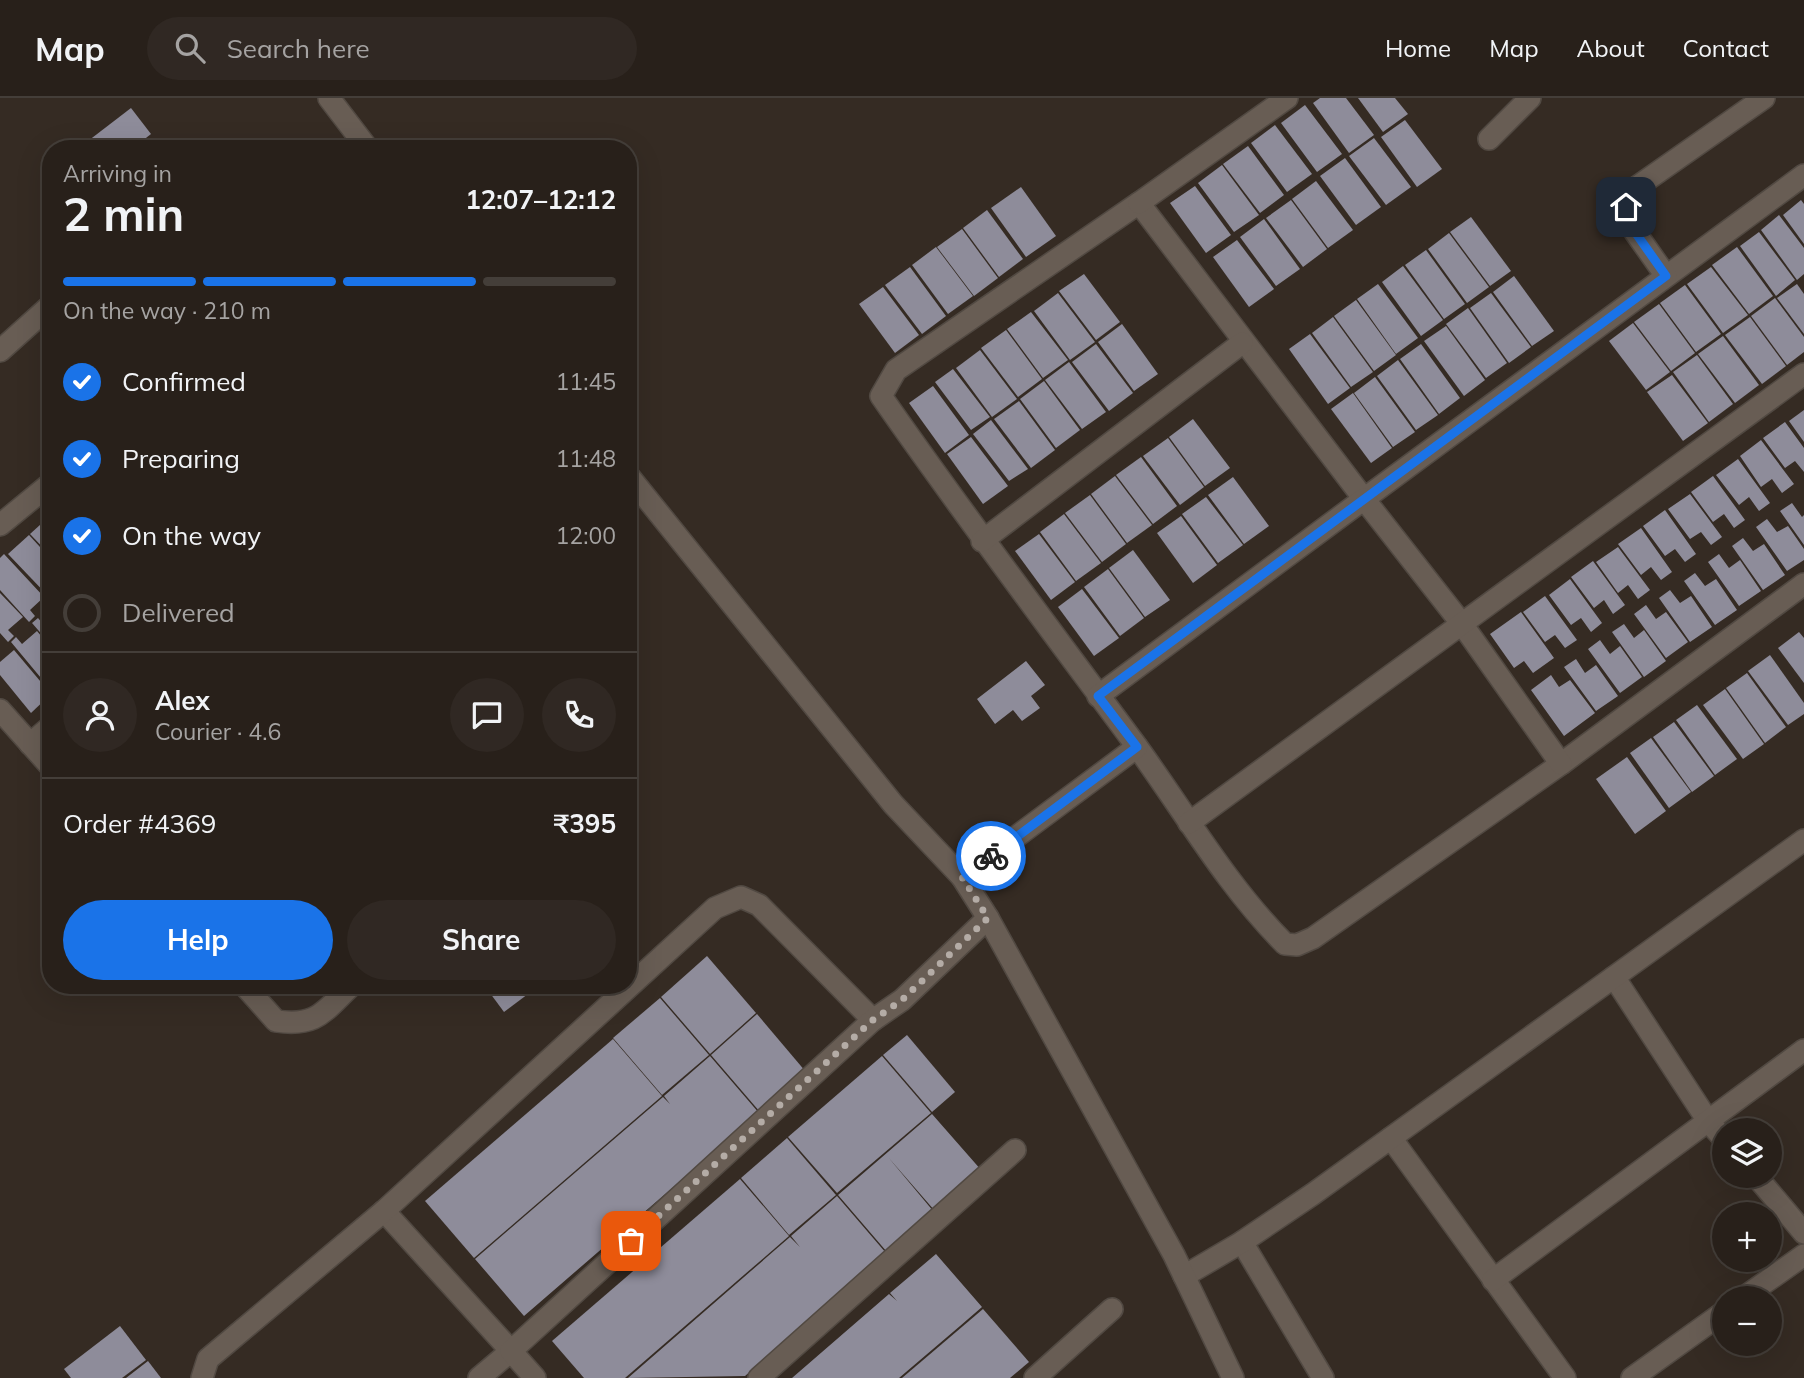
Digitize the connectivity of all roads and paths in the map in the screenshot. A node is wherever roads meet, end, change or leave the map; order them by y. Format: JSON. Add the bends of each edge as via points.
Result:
{"nodes":[{"id":1,"x":329,"y":98,"type":"edge"},
{"id":2,"x":1287,"y":98,"type":"edge"},
{"id":3,"x":1531,"y":98,"type":"edge"},
{"id":4,"x":1764,"y":98,"type":"edge"},
{"id":5,"x":1489,"y":139,"type":"dead end"},
{"id":6,"x":361,"y":140,"type":"edge"},
{"id":7,"x":1804,"y":175,"type":"edge"},
{"id":8,"x":1139,"y":203,"type":"junction"},
{"id":9,"x":1666,"y":276,"type":"junction"},
{"id":10,"x":42,"y":314,"type":"edge"},
{"id":11,"x":1242,"y":343,"type":"junction"},
{"id":12,"x":0,"y":351,"type":"edge"},
{"id":13,"x":1804,"y":374,"type":"edge"},
{"id":14,"x":637,"y":486,"type":"edge"},
{"id":15,"x":42,"y":490,"type":"edge"},
{"id":16,"x":1364,"y":499,"type":"junction"},
{"id":17,"x":0,"y":525,"type":"edge"},
{"id":18,"x":982,"y":541,"type":"junction"},
{"id":19,"x":1804,"y":584,"type":"edge"},
{"id":20,"x":1462,"y":624,"type":"junction"},
{"id":21,"x":1098,"y":696,"type":"junction"},
{"id":22,"x":0,"y":710,"type":"edge"},
{"id":23,"x":42,"y":734,"type":"edge"},
{"id":24,"x":30,"y":744,"type":"junction"},
{"id":25,"x":1137,"y":747,"type":"junction"},
{"id":26,"x":42,"y":757,"type":"edge"},
{"id":27,"x":1561,"y":764,"type":"junction"},
{"id":28,"x":1189,"y":823,"type":"junction"},
{"id":29,"x":1804,"y":840,"type":"edge"},
{"id":30,"x":962,"y":877,"type":"junction"},
{"id":31,"x":988,"y":918,"type":"junction"},
{"id":32,"x":1614,"y":977,"type":"junction"},
{"id":33,"x":637,"y":979,"type":"edge"},
{"id":34,"x":252,"y":994,"type":"edge"},
{"id":35,"x":343,"y":994,"type":"edge"},
{"id":36,"x":621,"y":994,"type":"edge"},
{"id":37,"x":873,"y":1020,"type":"junction"},
{"id":38,"x":1804,"y":1050,"type":"edge"},
{"id":39,"x":1708,"y":1121,"type":"junction"},
{"id":40,"x":1712,"y":1126,"type":"edge"},
{"id":41,"x":1391,"y":1138,"type":"junction"},
{"id":42,"x":1015,"y":1150,"type":"dead end"},
{"id":43,"x":1766,"y":1188,"type":"edge"},
{"id":44,"x":384,"y":1211,"type":"junction"},
{"id":45,"x":1804,"y":1233,"type":"edge"},
{"id":46,"x":1242,"y":1242,"type":"junction"},
{"id":47,"x":1804,"y":1255,"type":"edge"},
{"id":48,"x":1184,"y":1276,"type":"junction"},
{"id":49,"x":1493,"y":1280,"type":"junction"},
{"id":50,"x":1760,"y":1286,"type":"edge"},
{"id":51,"x":1112,"y":1309,"type":"dead end"},
{"id":52,"x":1712,"y":1321,"type":"edge"},
{"id":53,"x":511,"y":1351,"type":"junction"},
{"id":54,"x":202,"y":1378,"type":"edge"},
{"id":55,"x":479,"y":1378,"type":"edge"},
{"id":56,"x":536,"y":1378,"type":"edge"},
{"id":57,"x":759,"y":1378,"type":"edge"},
{"id":58,"x":1035,"y":1378,"type":"edge"},
{"id":59,"x":1233,"y":1378,"type":"edge"},
{"id":60,"x":1323,"y":1378,"type":"edge"},
{"id":61,"x":1565,"y":1378,"type":"edge"},
{"id":62,"x":1632,"y":1378,"type":"edge"}],
"edges":[{"from":1,"to":6,"type":"street"},
{"from":2,"to":8,"type":"street"},
{"from":3,"to":5,"type":"street"},
{"from":4,"to":9,"type":"street","via":[[1631,191],[1626,207],[1635,232]]},
{"from":7,"to":9,"type":"street"},
{"from":8,"to":11,"type":"street"},
{"from":8,"to":18,"type":"street","via":[[896,370],[886,383],[881,396]]},
{"from":9,"to":16,"type":"street"},
{"from":10,"to":12,"type":"street"},
{"from":11,"to":16,"type":"street"},
{"from":11,"to":18,"type":"street"},
{"from":13,"to":20,"type":"street"},
{"from":14,"to":30,"type":"street","via":[[893,804]]},
{"from":15,"to":17,"type":"street"},
{"from":16,"to":20,"type":"street"},
{"from":16,"to":21,"type":"street"},
{"from":18,"to":21,"type":"street"},
{"from":19,"to":27,"type":"street"},
{"from":20,"to":27,"type":"street"},
{"from":20,"to":28,"type":"street"},
{"from":21,"to":25,"type":"street"},
{"from":22,"to":24,"type":"street"},
{"from":23,"to":24,"type":"street"},
{"from":24,"to":26,"type":"street"},
{"from":25,"to":28,"type":"street"},
{"from":25,"to":30,"type":"street"},
{"from":27,"to":28,"type":"street","via":[[1297,945],[1285,944],[1275,934]]},
{"from":29,"to":32,"type":"street"},
{"from":30,"to":31,"type":"street"},
{"from":31,"to":37,"type":"street","via":[[902,1000]]},
{"from":31,"to":48,"type":"street"},
{"from":32,"to":39,"type":"street"},
{"from":32,"to":41,"type":"street"},
{"from":33,"to":37,"type":"street","via":[[715,908],[741,897],[759,905]]},
{"from":34,"to":35,"type":"street","via":[[276,1021],[302,1025]]},
{"from":36,"to":44,"type":"street"},
{"from":37,"to":53,"type":"street"},
{"from":38,"to":39,"type":"street"},
{"from":39,"to":40,"type":"street"},
{"from":39,"to":49,"type":"street"},
{"from":41,"to":46,"type":"street"},
{"from":41,"to":49,"type":"street"},
{"from":42,"to":57,"type":"street"},
{"from":43,"to":45,"type":"street"},
{"from":44,"to":53,"type":"street"},
{"from":44,"to":54,"type":"street","via":[[208,1359]]},
{"from":46,"to":48,"type":"street"},
{"from":46,"to":60,"type":"street"},
{"from":47,"to":50,"type":"street"},
{"from":48,"to":59,"type":"street"},
{"from":49,"to":61,"type":"street"},
{"from":51,"to":58,"type":"street"},
{"from":52,"to":62,"type":"street"},
{"from":53,"to":55,"type":"street"},
{"from":53,"to":56,"type":"street"}]}
